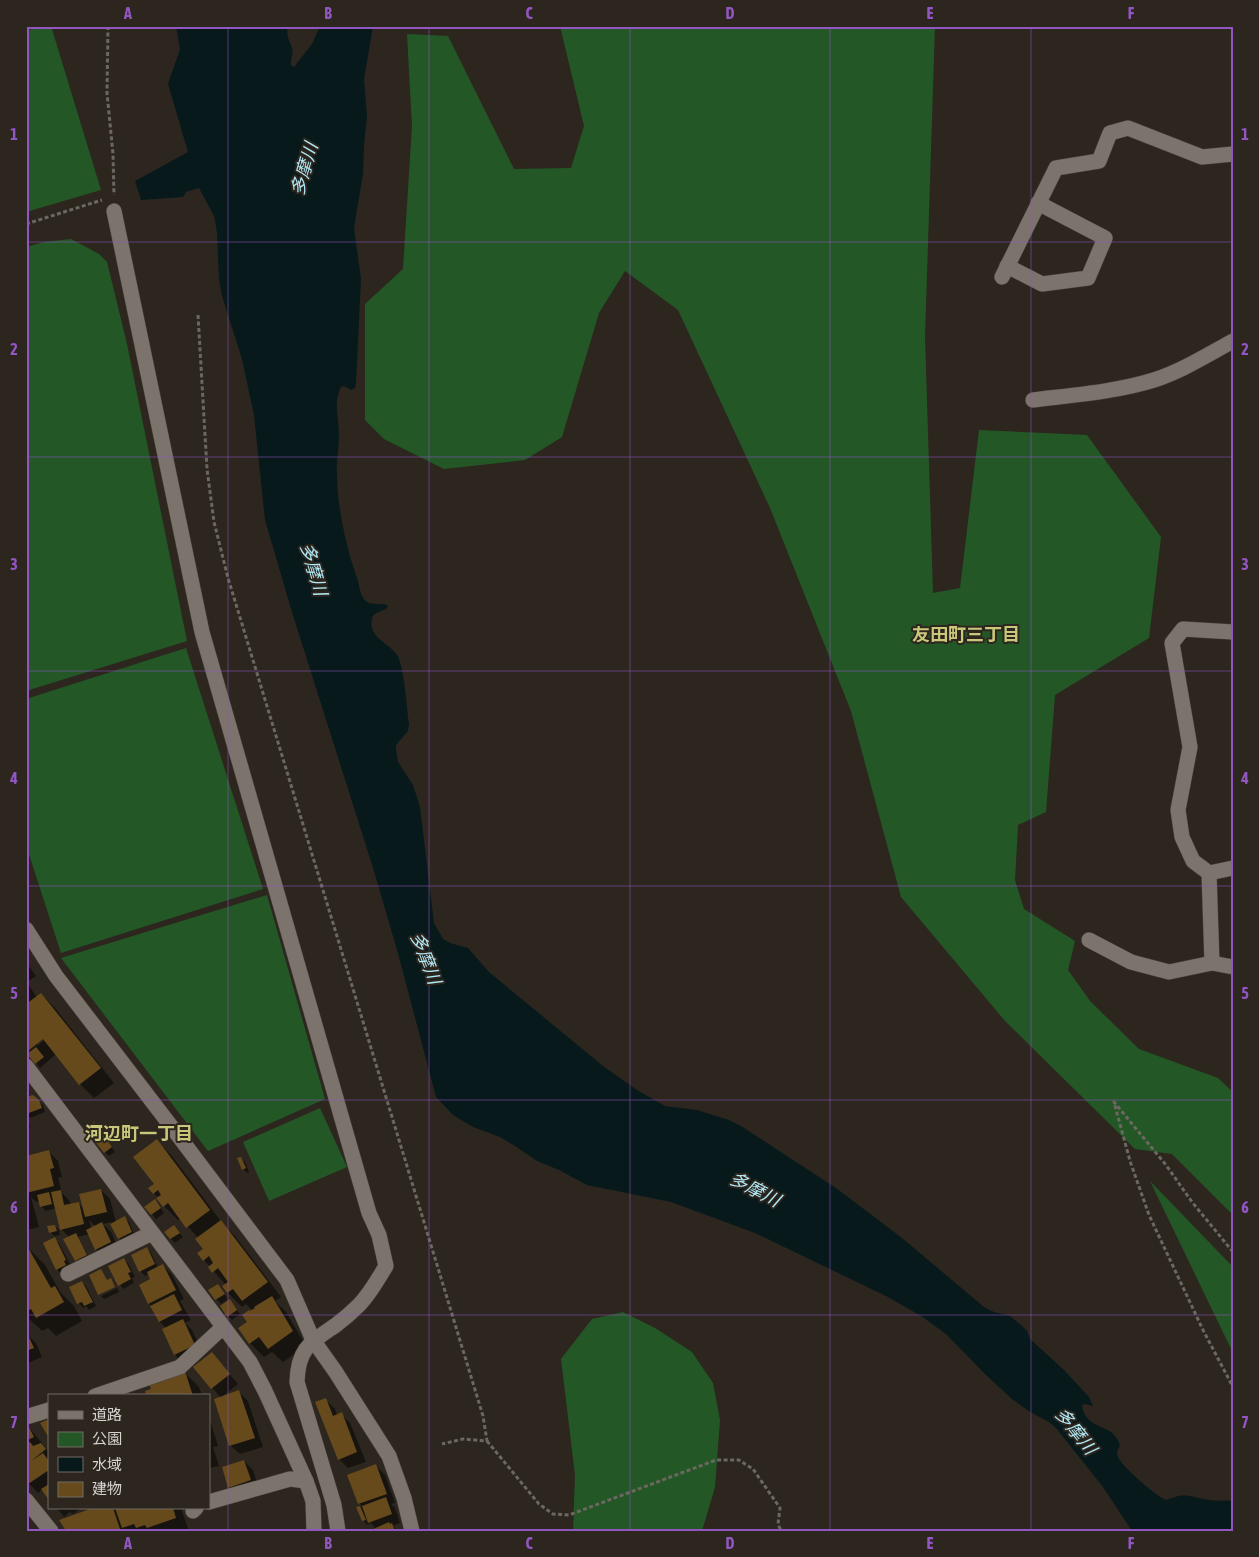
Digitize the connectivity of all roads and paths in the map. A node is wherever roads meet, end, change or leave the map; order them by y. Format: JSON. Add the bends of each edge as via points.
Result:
{"nodes":[{"id":1,"x":108,"y":26,"type":"edge"},
{"id":2,"x":1233,"y":154,"type":"edge"},
{"id":3,"x":1038,"y":203,"type":"junction"},
{"id":4,"x":110,"y":205,"type":"junction"},
{"id":5,"x":26,"y":224,"type":"edge"},
{"id":6,"x":198,"y":316,"type":"dead end"},
{"id":7,"x":1233,"y":341,"type":"edge"},
{"id":8,"x":1033,"y":400,"type":"dead end"},
{"id":9,"x":1233,"y":632,"type":"edge"},
{"id":10,"x":1233,"y":868,"type":"edge"},
{"id":11,"x":1209,"y":873,"type":"junction"},
{"id":12,"x":26,"y":929,"type":"edge"},
{"id":13,"x":1090,"y":940,"type":"dead end"},
{"id":14,"x":1212,"y":963,"type":"junction"},
{"id":15,"x":1233,"y":967,"type":"edge"},
{"id":16,"x":26,"y":1066,"type":"edge"},
{"id":17,"x":32,"y":1081,"type":"edge"},
{"id":18,"x":152,"y":1233,"type":"junction"},
{"id":19,"x":1233,"y":1252,"type":"edge"},
{"id":20,"x":68,"y":1274,"type":"dead end"},
{"id":21,"x":223,"y":1327,"type":"junction"},
{"id":22,"x":313,"y":1340,"type":"junction"},
{"id":23,"x":1233,"y":1387,"type":"edge"},
{"id":24,"x":101,"y":1394,"type":"edge"},
{"id":25,"x":48,"y":1410,"type":"edge"},
{"id":26,"x":26,"y":1417,"type":"edge"},
{"id":27,"x":487,"y":1441,"type":"junction"},
{"id":28,"x":442,"y":1444,"type":"dead end"},
{"id":29,"x":306,"y":1480,"type":"junction"},
{"id":30,"x":26,"y":1500,"type":"edge"},
{"id":31,"x":210,"y":1502,"type":"edge"},
{"id":32,"x":51,"y":1531,"type":"edge"},
{"id":33,"x":314,"y":1531,"type":"edge"},
{"id":34,"x":338,"y":1531,"type":"edge"},
{"id":35,"x":412,"y":1531,"type":"edge"},
{"id":36,"x":781,"y":1531,"type":"edge"}],
"edges":[{"from":1,"to":4,"type":"path","via":[[108,93],[113,154]]},
{"from":2,"to":3,"type":"street","via":[[1202,158],[1128,128],[1110,133],[1099,162],[1056,168]]},
{"from":3,"to":3,"type":"street","via":[[1004,272],[1042,284],[1088,278],[1104,238]]},
{"from":4,"to":5,"type":"path"},
{"from":4,"to":22,"type":"street","via":[[202,632],[368,1213],[379,1235],[386,1266],[362,1303]]},
{"from":6,"to":27,"type":"path","via":[[207,469],[214,522],[228,578],[483,1416]]},
{"from":7,"to":8,"type":"street","via":[[1177,371],[1147,382]]},
{"from":9,"to":11,"type":"street","via":[[1183,629],[1172,643],[1190,746],[1178,810],[1182,838],[1193,861]]},
{"from":10,"to":11,"type":"street"},
{"from":11,"to":14,"type":"street"},
{"from":12,"to":22,"type":"street","via":[[56,976],[286,1280]]},
{"from":13,"to":14,"type":"street","via":[[1131,962],[1169,972]]},
{"from":14,"to":15,"type":"street"},
{"from":16,"to":17,"type":"street"},
{"from":17,"to":18,"type":"street"},
{"from":18,"to":20,"type":"street"},
{"from":18,"to":21,"type":"street"},
{"from":19,"to":23,"type":"path","via":[[1114,1102],[1149,1215]]},
{"from":21,"to":24,"type":"street","via":[[180,1367]]},
{"from":21,"to":29,"type":"street","via":[[250,1362]]},
{"from":22,"to":34,"type":"street","via":[[301,1357],[297,1382],[334,1505]]},
{"from":22,"to":35,"type":"street","via":[[389,1456]]},
{"from":25,"to":26,"type":"street"},
{"from":27,"to":28,"type":"path","via":[[463,1439]]},
{"from":27,"to":36,"type":"path","via":[[539,1504],[553,1514],[568,1515],[716,1460],[739,1460],[753,1469],[780,1508],[778,1524]]},
{"from":29,"to":31,"type":"street","via":[[290,1479]]},
{"from":29,"to":33,"type":"street","via":[[313,1501]]},
{"from":30,"to":32,"type":"street"}]}
